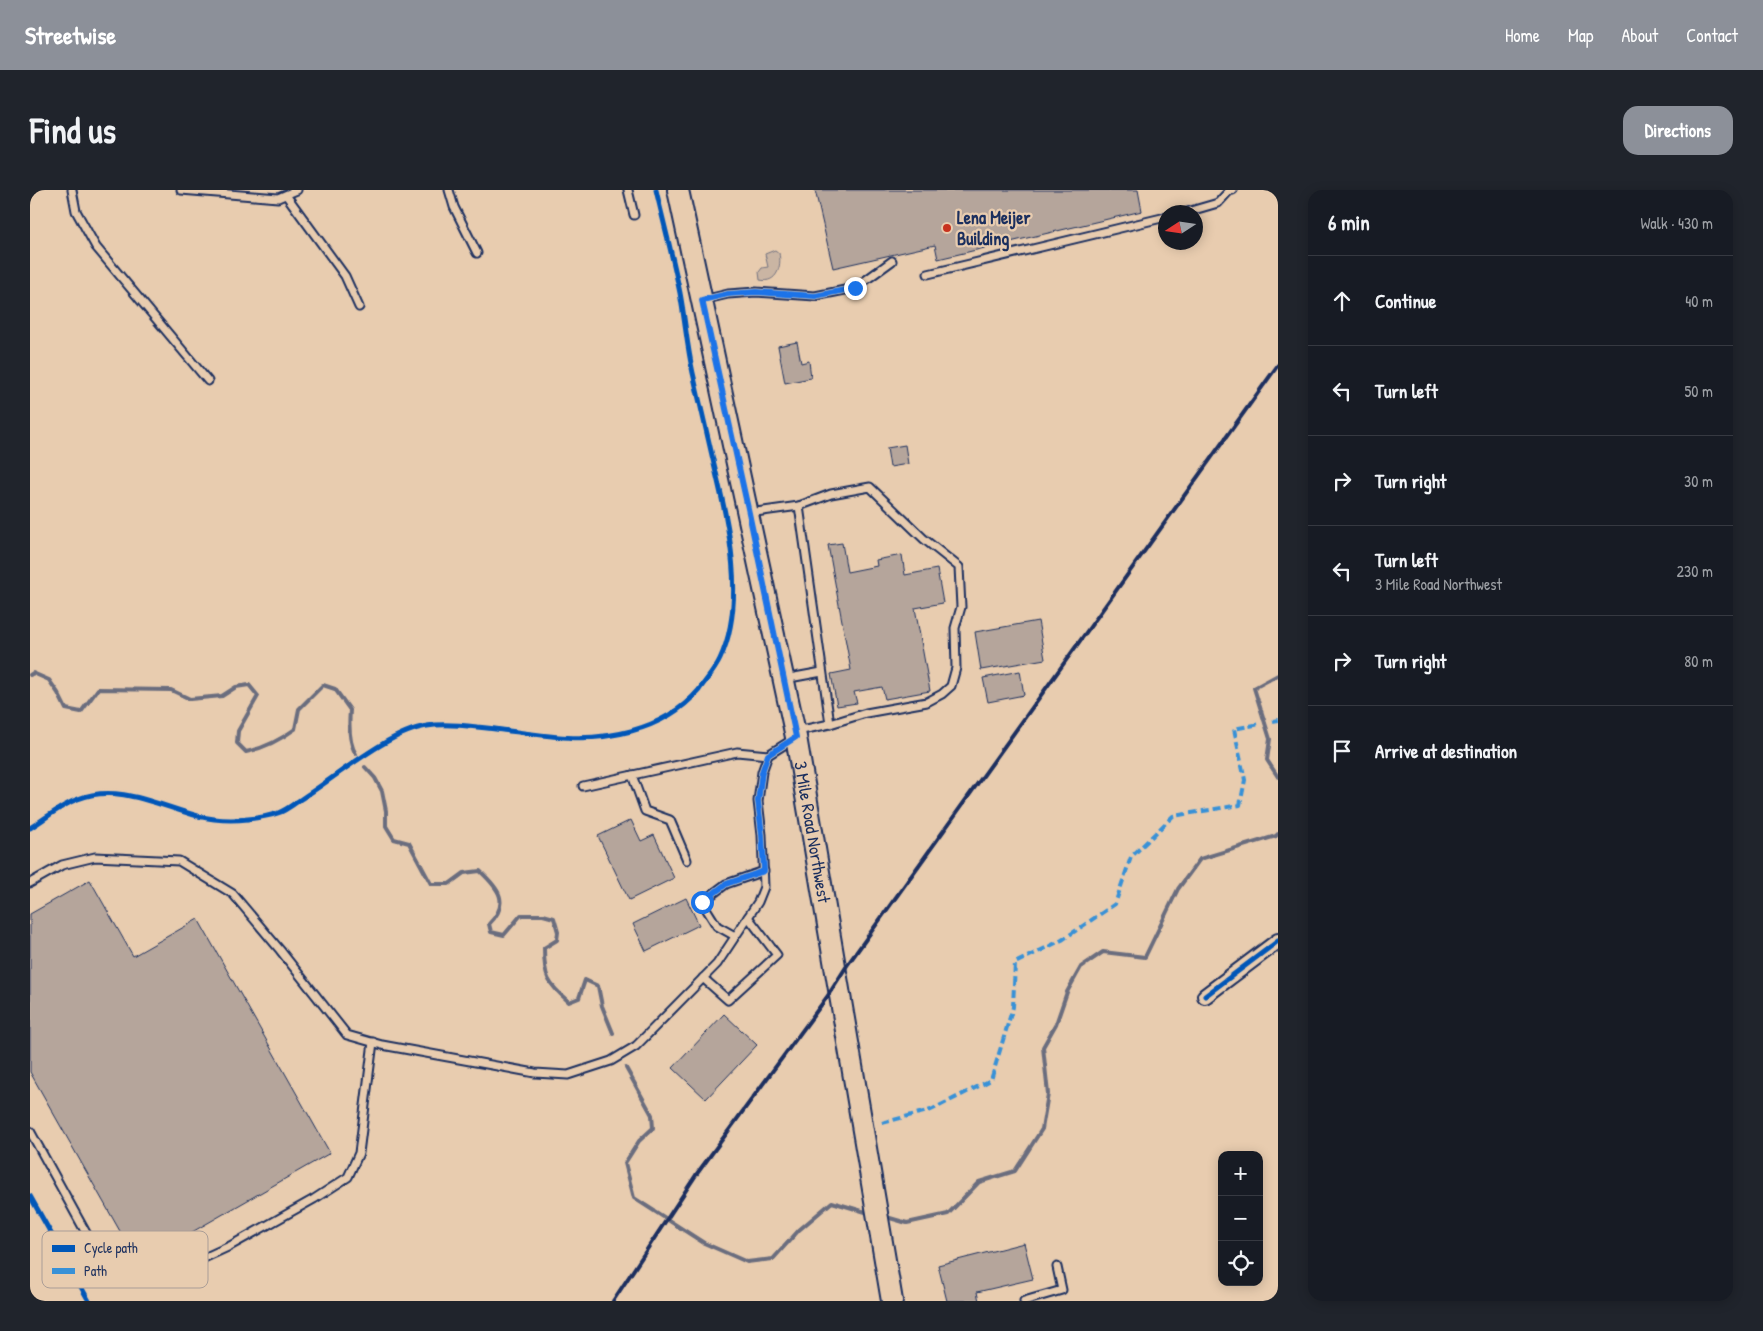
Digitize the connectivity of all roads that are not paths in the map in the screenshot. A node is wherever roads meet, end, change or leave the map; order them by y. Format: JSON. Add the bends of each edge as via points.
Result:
{"nodes":[{"id":1,"x":72,"y":190,"type":"edge"},
{"id":2,"x":181,"y":190,"type":"edge"},
{"id":3,"x":297,"y":190,"type":"edge"},
{"id":4,"x":449,"y":190,"type":"edge"},
{"id":5,"x":628,"y":190,"type":"edge"},
{"id":6,"x":678,"y":190,"type":"edge"},
{"id":7,"x":1230,"y":190,"type":"edge"},
{"id":8,"x":286,"y":195,"type":"junction"},
{"id":9,"x":1203,"y":207,"type":"edge"},
{"id":10,"x":634,"y":215,"type":"dead end"},
{"id":11,"x":1158,"y":219,"type":"edge"},
{"id":12,"x":477,"y":253,"type":"dead end"},
{"id":13,"x":892,"y":261,"type":"dead end"},
{"id":14,"x":928,"y":274,"type":"dead end"},
{"id":15,"x":702,"y":300,"type":"junction"},
{"id":16,"x":359,"y":306,"type":"dead end"},
{"id":17,"x":208,"y":381,"type":"dead end"},
{"id":18,"x":799,"y":506,"type":"junction"},
{"id":19,"x":749,"y":513,"type":"junction"},
{"id":20,"x":822,"y":672,"type":"junction"},
{"id":21,"x":784,"y":679,"type":"junction"},
{"id":22,"x":830,"y":724,"type":"junction"},
{"id":23,"x":796,"y":734,"type":"junction"},
{"id":24,"x":768,"y":755,"type":"junction"},
{"id":25,"x":632,"y":775,"type":"junction"},
{"id":26,"x":583,"y":786,"type":"dead end"},
{"id":27,"x":688,"y":860,"type":"dead end"},
{"id":28,"x":764,"y":871,"type":"junction"},
{"id":29,"x":30,"y":883,"type":"edge"},
{"id":30,"x":748,"y":917,"type":"junction"},
{"id":31,"x":735,"y":936,"type":"junction"},
{"id":32,"x":1278,"y":941,"type":"edge"},
{"id":33,"x":702,"y":978,"type":"junction"},
{"id":34,"x":1205,"y":996,"type":"dead end"},
{"id":35,"x":373,"y":1042,"type":"junction"},
{"id":36,"x":30,"y":1131,"type":"edge"},
{"id":37,"x":85,"y":1231,"type":"edge"},
{"id":38,"x":208,"y":1256,"type":"edge"},
{"id":39,"x":1057,"y":1266,"type":"dead end"},
{"id":40,"x":892,"y":1301,"type":"edge"},
{"id":41,"x":1024,"y":1301,"type":"edge"}],
"edges":[{"from":1,"to":17,"type":"lane","via":[[76,211],[96,247]]},
{"from":2,"to":8,"type":"lane","via":[[278,198]]},
{"from":3,"to":8,"type":"lane"},
{"from":4,"to":12,"type":"lane"},
{"from":5,"to":10,"type":"lane"},
{"from":6,"to":15,"type":"main road","name":"3 Mile Road Northwest"},
{"from":7,"to":9,"type":"lane","via":[[1218,203]]},
{"from":8,"to":16,"type":"lane","via":[[345,276]]},
{"from":11,"to":14,"type":"lane"},
{"from":13,"to":15,"type":"lane","via":[[855,288],[815,296],[756,292]]},
{"from":15,"to":19,"type":"main road","name":"3 Mile Road Northwest"},
{"from":18,"to":19,"type":"lane"},
{"from":18,"to":20,"type":"lane"},
{"from":18,"to":22,"type":"lane","via":[[831,494],[870,487],[924,539],[959,566],[961,607],[955,628],[956,668],[951,686],[927,702]]},
{"from":19,"to":21,"type":"main road","name":"3 Mile Road Northwest"},
{"from":20,"to":21,"type":"lane"},
{"from":20,"to":22,"type":"lane"},
{"from":21,"to":23,"type":"main road","name":"3 Mile Road Northwest"},
{"from":22,"to":23,"type":"lane"},
{"from":23,"to":24,"type":"lane"},
{"from":23,"to":40,"type":"main road","name":"3 Mile Road Northwest"},
{"from":24,"to":25,"type":"lane","via":[[737,752]]},
{"from":24,"to":28,"type":"lane","via":[[758,801]]},
{"from":25,"to":26,"type":"lane"},
{"from":25,"to":27,"type":"lane","via":[[645,811],[670,820]]},
{"from":28,"to":30,"type":"lane","via":[[764,887]]},
{"from":28,"to":31,"type":"lane","via":[[726,884],[702,902],[717,926]]},
{"from":29,"to":35,"type":"lane","via":[[62,865],[95,857],[179,861],[233,894],[346,1035]]},
{"from":30,"to":31,"type":"lane"},
{"from":30,"to":33,"type":"lane","via":[[777,955],[728,1000]]},
{"from":31,"to":33,"type":"lane","via":[[717,964]]},
{"from":32,"to":34,"type":"street"},
{"from":33,"to":35,"type":"lane","via":[[636,1046],[611,1061],[568,1075],[535,1073]]},
{"from":35,"to":38,"type":"lane","via":[[359,1153],[348,1177]]},
{"from":36,"to":37,"type":"lane"},
{"from":39,"to":41,"type":"lane","via":[[1062,1290]]}]}
